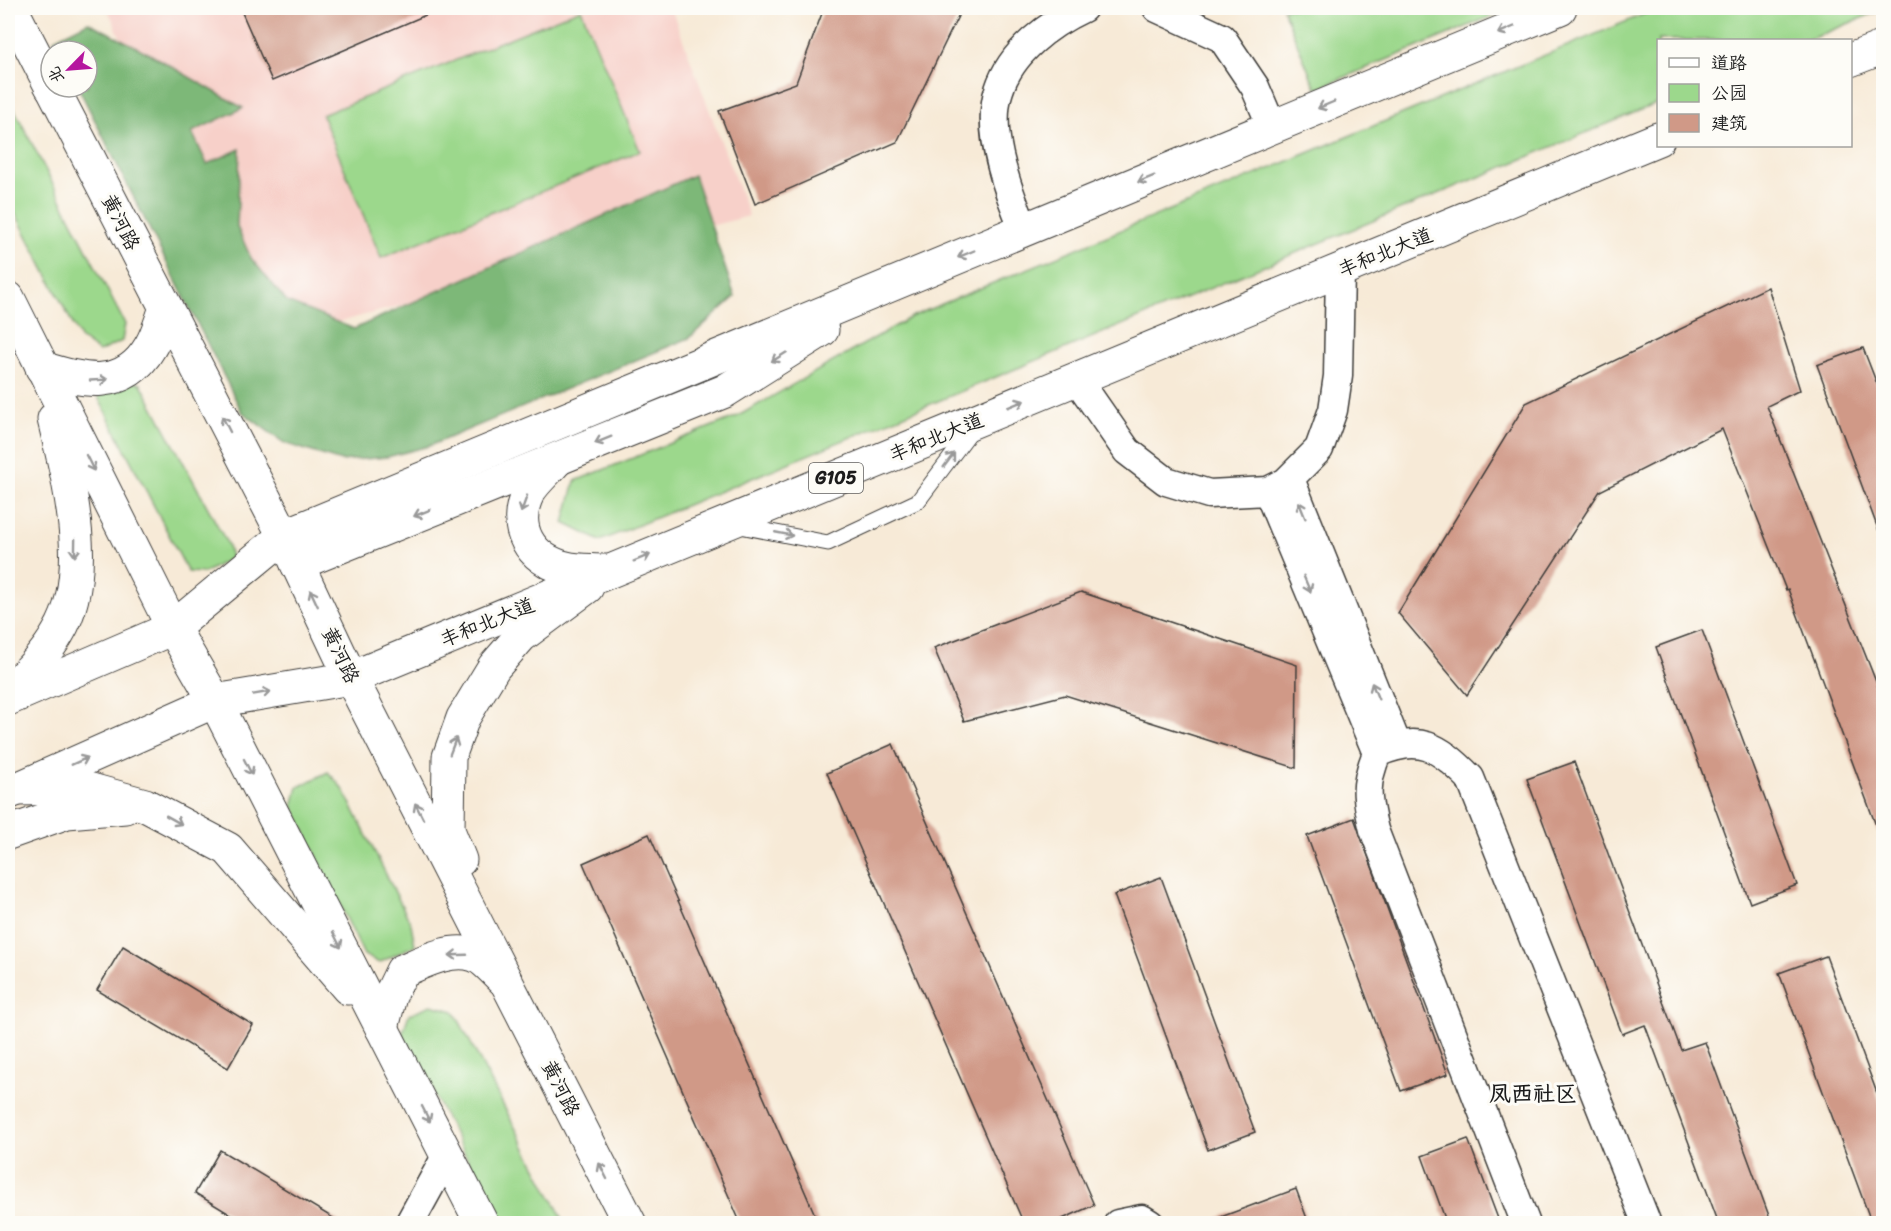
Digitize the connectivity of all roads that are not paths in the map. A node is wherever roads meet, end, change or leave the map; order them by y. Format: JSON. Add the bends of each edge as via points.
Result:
{"nodes":[{"id":1,"x":10,"y":8,"type":"edge"},
{"id":2,"x":1083,"y":8,"type":"edge"},
{"id":3,"x":1157,"y":8,"type":"edge"},
{"id":4,"x":1560,"y":8,"type":"edge"},
{"id":5,"x":1054,"y":14,"type":"edge"},
{"id":6,"x":1884,"y":46,"type":"edge"},
{"id":7,"x":1852,"y":60,"type":"edge"},
{"id":8,"x":39,"y":63,"type":"edge"},
{"id":9,"x":58,"y":99,"type":"edge"},
{"id":10,"x":1272,"y":127,"type":"junction"},
{"id":11,"x":1657,"y":140,"type":"edge"},
{"id":12,"x":1024,"y":229,"type":"junction"},
{"id":13,"x":1340,"y":270,"type":"junction"},
{"id":14,"x":899,"y":281,"type":"junction"},
{"id":15,"x":8,"y":298,"type":"edge"},
{"id":16,"x":166,"y":308,"type":"junction"},
{"id":17,"x":42,"y":368,"type":"junction"},
{"id":18,"x":1077,"y":379,"type":"junction"},
{"id":19,"x":980,"y":419,"type":"junction"},
{"id":20,"x":559,"y":458,"type":"junction"},
{"id":21,"x":1279,"y":485,"type":"junction"},
{"id":22,"x":726,"y":523,"type":"junction"},
{"id":23,"x":290,"y":550,"type":"junction"},
{"id":24,"x":609,"y":572,"type":"junction"},
{"id":25,"x":173,"y":628,"type":"junction"},
{"id":26,"x":351,"y":678,"type":"junction"},
{"id":27,"x":8,"y":692,"type":"edge"},
{"id":28,"x":8,"y":699,"type":"edge"},
{"id":29,"x":215,"y":701,"type":"junction"},
{"id":30,"x":1387,"y":749,"type":"junction"},
{"id":31,"x":12,"y":791,"type":"edge"},
{"id":32,"x":145,"y":805,"type":"junction"},
{"id":33,"x":8,"y":833,"type":"edge"},
{"id":34,"x":507,"y":982,"type":"junction"},
{"id":35,"x":382,"y":1028,"type":"junction"},
{"id":36,"x":447,"y":1155,"type":"junction"},
{"id":37,"x":409,"y":1224,"type":"edge"},
{"id":38,"x":482,"y":1224,"type":"edge"},
{"id":39,"x":630,"y":1224,"type":"edge"},
{"id":40,"x":1118,"y":1224,"type":"edge"},
{"id":41,"x":1150,"y":1224,"type":"edge"},
{"id":42,"x":1526,"y":1224,"type":"edge"},
{"id":43,"x":1647,"y":1224,"type":"edge"}],
"edges":[{"from":1,"to":8,"type":"main road","name":"黄河路"},
{"from":2,"to":5,"type":"street"},
{"from":3,"to":10,"type":"street","via":[[1222,38],[1255,87]]},
{"from":4,"to":10,"type":"main road","one_way":true},
{"from":5,"to":12,"type":"street","via":[[999,90],[996,110],[998,153]]},
{"from":6,"to":7,"type":"main road"},
{"from":9,"to":16,"type":"main road","name":"黄河路"},
{"from":10,"to":12,"type":"main road","one_way":true},
{"from":11,"to":13,"type":"main road","name":"丰和北大道","number":"G105"},
{"from":12,"to":14,"type":"main road","one_way":true},
{"from":13,"to":18,"type":"main road","name":"丰和北大道","number":"G105"},
{"from":13,"to":21,"type":"street","via":[[1338,376],[1333,410],[1318,449]]},
{"from":14,"to":20,"type":"main road","one_way":true,"via":[[725,391]]},
{"from":14,"to":23,"type":"main road"},
{"from":15,"to":17,"type":"main road"},
{"from":17,"to":16,"type":"main road","one_way":true,"via":[[80,380],[107,380],[133,366],[150,348]]},
{"from":23,"to":16,"type":"main road","name":"黄河路","one_way":true},
{"from":17,"to":25,"type":"main road","one_way":true},
{"from":17,"to":27,"type":"main road","one_way":true,"via":[[75,510],[74,590],[60,631],[36,666]]},
{"from":19,"to":18,"type":"main road","name":"丰和北大道","number":"G105","one_way":true},
{"from":18,"to":21,"type":"street","via":[[1127,451],[1166,481],[1209,494]]},
{"from":19,"to":22,"type":"main road","name":"丰和北大道","number":"G105"},
{"from":22,"to":19,"type":"lane","one_way":true,"via":[[828,543],[918,501]]},
{"from":20,"to":23,"type":"main road","one_way":true},
{"from":20,"to":24,"type":"main road","one_way":true,"via":[[529,491],[519,517],[528,543],[543,559],[566,569]]},
{"from":21,"to":30,"type":"street"},
{"from":24,"to":22,"type":"main road","name":"丰和北大道","number":"G105","one_way":true},
{"from":23,"to":25,"type":"main road"},
{"from":26,"to":23,"type":"main road","name":"黄河路","one_way":true},
{"from":24,"to":26,"type":"main road","name":"丰和北大道","number":"G105"},
{"from":34,"to":24,"type":"main road","one_way":true,"via":[[448,830],[448,757],[468,710],[494,667],[521,636]]},
{"from":25,"to":28,"type":"main road"},
{"from":25,"to":29,"type":"main road"},
{"from":29,"to":26,"type":"main road","name":"丰和北大道","number":"G105","one_way":true},
{"from":34,"to":26,"type":"main road","name":"黄河路","one_way":true},
{"from":31,"to":29,"type":"main road","name":"丰和北大道","number":"G105","one_way":true},
{"from":29,"to":35,"type":"main road","one_way":true},
{"from":30,"to":42,"type":"street","via":[[1366,780],[1374,830]]},
{"from":30,"to":43,"type":"street","via":[[1427,744],[1449,756],[1470,778]]},
{"from":31,"to":32,"type":"main road","via":[[84,788]]},
{"from":32,"to":33,"type":"main road","via":[[67,812]]},
{"from":32,"to":35,"type":"main road","one_way":true,"via":[[228,849]]},
{"from":34,"to":35,"type":"main road","one_way":true,"via":[[476,955],[430,958],[402,971],[390,996]]},
{"from":39,"to":34,"type":"main road","name":"黄河路","one_way":true},
{"from":35,"to":36,"type":"main road","one_way":true},
{"from":36,"to":37,"type":"street"},
{"from":36,"to":38,"type":"main road"},
{"from":40,"to":41,"type":"street","via":[[1142,1219]]}]}
